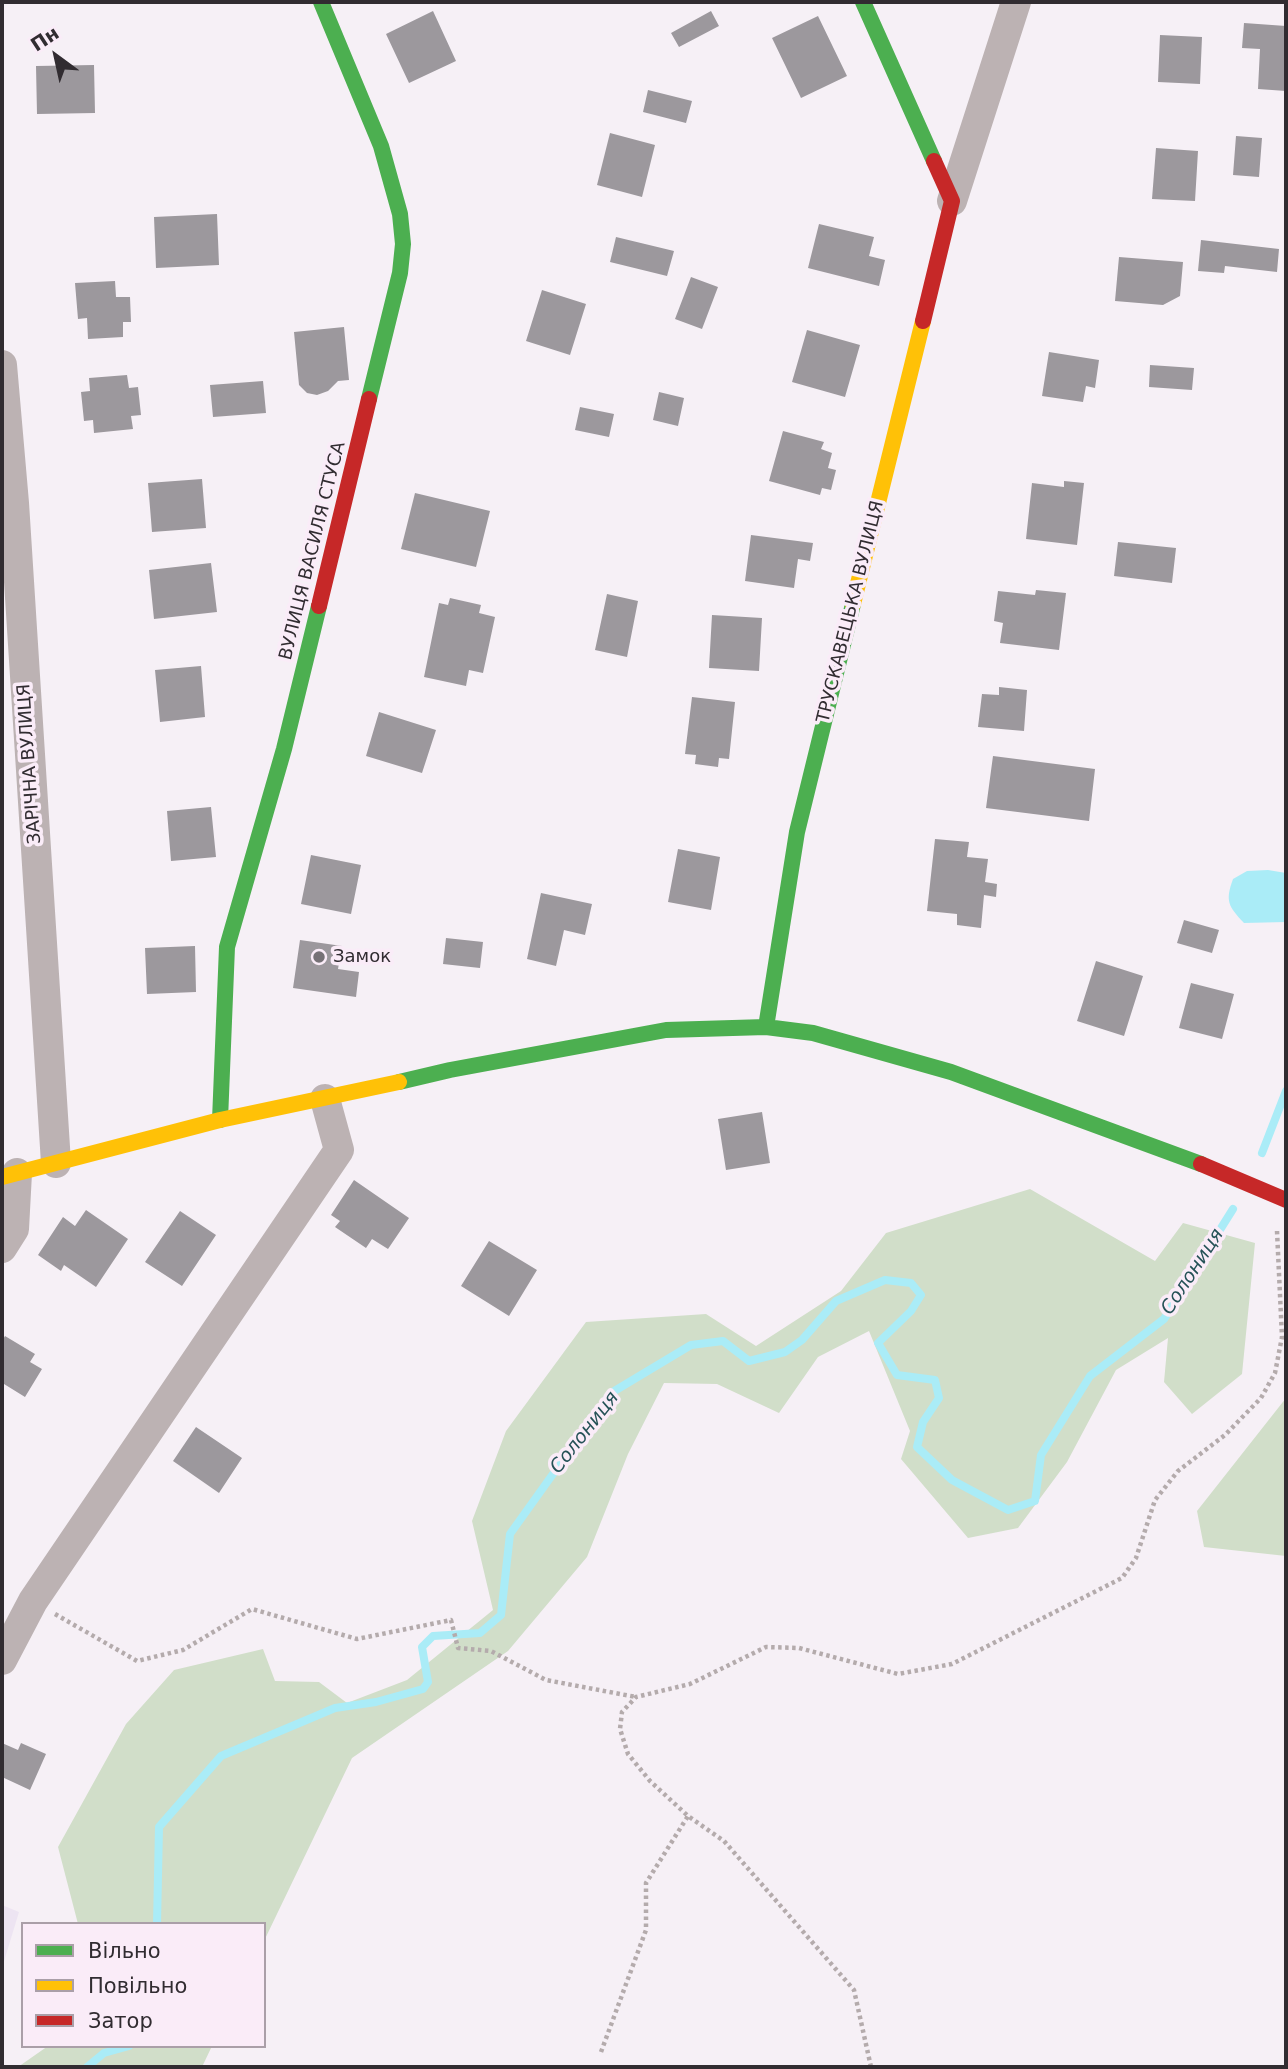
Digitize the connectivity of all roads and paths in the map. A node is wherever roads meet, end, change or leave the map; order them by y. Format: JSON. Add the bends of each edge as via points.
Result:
{"nodes":[{"id":1,"x":321,"y":2,"type":"edge"},
{"id":2,"x":863,"y":2,"type":"edge"},
{"id":3,"x":1016,"y":2,"type":"edge"},
{"id":4,"x":952,"y":201,"type":"junction"},
{"id":5,"x":2,"y":365,"type":"edge"},
{"id":6,"x":766,"y":1027,"type":"junction"},
{"id":7,"x":326,"y":1099,"type":"junction"},
{"id":8,"x":220,"y":1120,"type":"junction"},
{"id":9,"x":56,"y":1163,"type":"junction"},
{"id":10,"x":10,"y":1175,"type":"edge"},
{"id":11,"x":1281,"y":1197,"type":"edge"},
{"id":12,"x":2,"y":1248,"type":"edge"},
{"id":13,"x":33,"y":1601,"type":"junction"},
{"id":14,"x":2,"y":1660,"type":"edge"},
{"id":15,"x":636,"y":1697,"type":"junction"},
{"id":16,"x":688,"y":1816,"type":"junction"},
{"id":17,"x":601,"y":2052,"type":"dead end"},
{"id":18,"x":871,"y":2067,"type":"edge"}],
"edges":[{"from":1,"to":8,"type":"street","name":"ВУЛИЦЯ ВАСИЛЯ СТУСА","via":[[381,146],[400,214],[403,244],[284,749],[227,947]]},
{"from":2,"to":4,"type":"street"},
{"from":3,"to":4,"type":"street","name":"ТРУСКАВЕЦЬКА ВУЛИЦЯ"},
{"from":4,"to":6,"type":"street","name":"ТРУСКАВЕЦЬКА ВУЛИЦЯ","via":[[797,832]]},
{"from":5,"to":9,"type":"street","name":"ЗАРІЧНА ВУЛИЦЯ"},
{"from":6,"to":7,"type":"street","via":[[666,1030],[450,1070]]},
{"from":6,"to":11,"type":"street","via":[[813,1033],[951,1072]]},
{"from":7,"to":8,"type":"street"},
{"from":7,"to":13,"type":"street","via":[[339,1150]]},
{"from":8,"to":9,"type":"street"},
{"from":9,"to":10,"type":"street"},
{"from":10,"to":12,"type":"street","via":[[14,1229]]},
{"from":11,"to":15,"type":"path","via":[[1282,1336],[1275,1374],[1261,1398],[1225,1435],[1178,1471],[1155,1500],[1136,1558],[1122,1578],[952,1664],[898,1674],[799,1648],[766,1647],[690,1684]]},
{"from":13,"to":14,"type":"street"},
{"from":13,"to":15,"type":"path","via":[[137,1661],[183,1650],[252,1609],[357,1639],[451,1620],[458,1648],[491,1651],[546,1680]]},
{"from":15,"to":16,"type":"path","via":[[622,1712],[620,1729],[628,1754]]},
{"from":16,"to":17,"type":"path","via":[[646,1883],[646,1930]]},
{"from":16,"to":18,"type":"path","via":[[724,1841],[854,1990]]}]}
